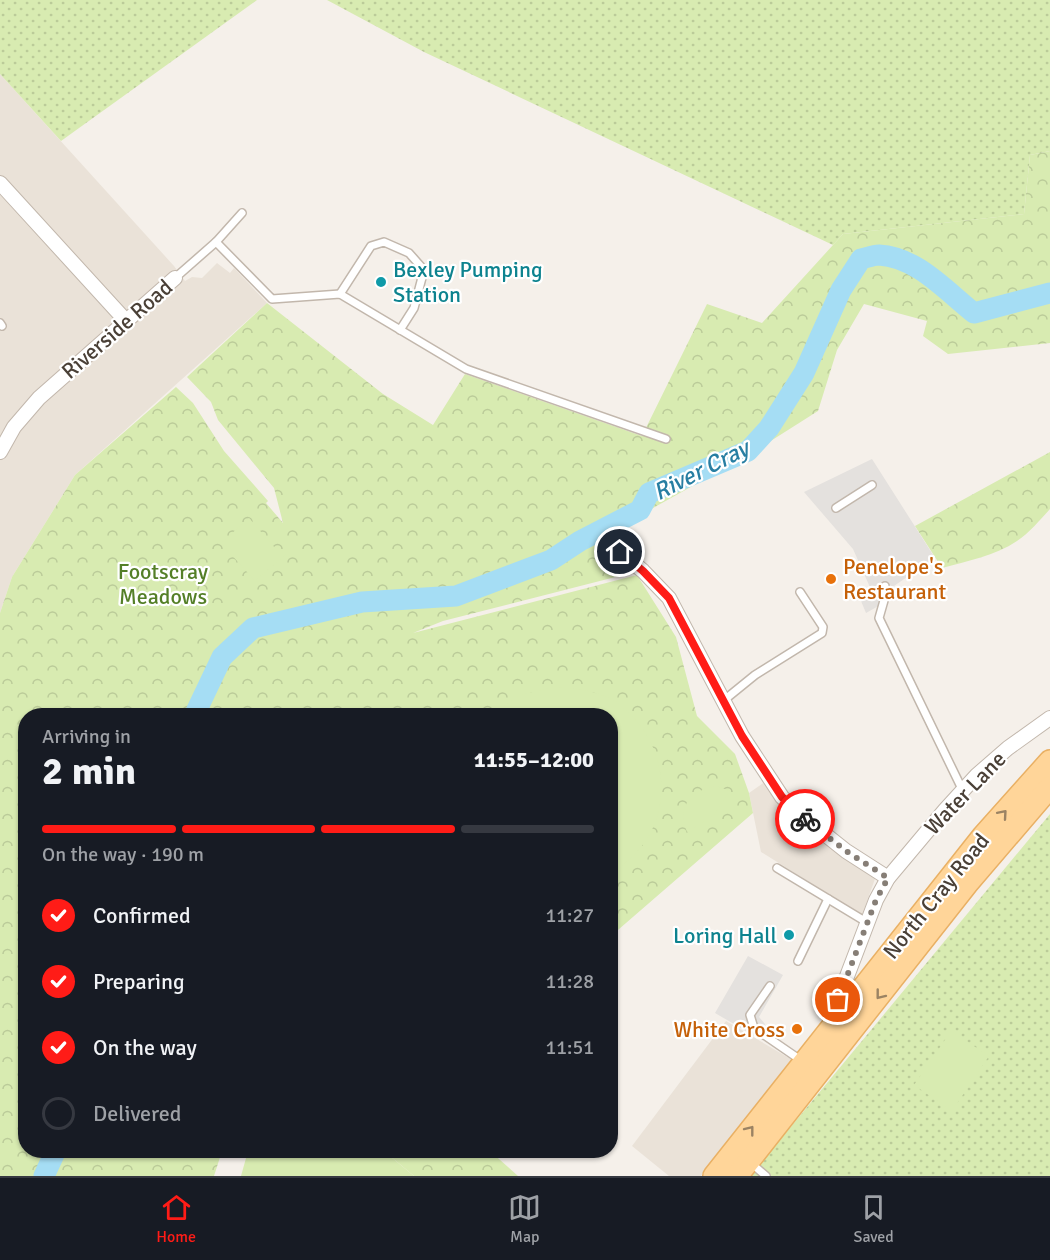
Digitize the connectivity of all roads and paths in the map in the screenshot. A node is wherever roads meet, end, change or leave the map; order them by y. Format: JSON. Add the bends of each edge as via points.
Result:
{"nodes":[{"id":1,"x":0,"y":183,"type":"edge"},
{"id":2,"x":242,"y":213,"type":"dead end"},
{"id":3,"x":216,"y":242,"type":"junction"},
{"id":4,"x":175,"y":278,"type":"joint"},
{"id":5,"x":340,"y":294,"type":"junction"},
{"id":6,"x":127,"y":322,"type":"junction"},
{"id":7,"x":400,"y":330,"type":"junction"},
{"id":8,"x":666,"y":439,"type":"dead end"},
{"id":9,"x":0,"y":452,"type":"edge"},
{"id":10,"x":872,"y":485,"type":"dead end"},
{"id":11,"x":836,"y":508,"type":"dead end"},
{"id":12,"x":620,"y":552,"type":"dead end"},
{"id":13,"x":885,"y":586,"type":"dead end"},
{"id":14,"x":800,"y":592,"type":"dead end"},
{"id":15,"x":723,"y":701,"type":"junction"},
{"id":16,"x":1050,"y":718,"type":"edge"},
{"id":17,"x":1050,"y":761,"type":"edge"},
{"id":18,"x":1050,"y":787,"type":"edge"},
{"id":19,"x":963,"y":791,"type":"junction"},
{"id":20,"x":777,"y":868,"type":"dead end"},
{"id":21,"x":888,"y":878,"type":"junction"},
{"id":22,"x":828,"y":899,"type":"junction"},
{"id":23,"x":868,"y":923,"type":"junction"},
{"id":24,"x":798,"y":961,"type":"dead end"},
{"id":25,"x":770,"y":986,"type":"dead end"},
{"id":26,"x":824,"y":1037,"type":"junction"},
{"id":27,"x":804,"y":1062,"type":"junction"},
{"id":28,"x":743,"y":1168,"type":"edge"},
{"id":29,"x":714,"y":1176,"type":"edge"},
{"id":30,"x":765,"y":1176,"type":"edge"}],
"edges":[{"from":1,"to":6,"type":"street"},
{"from":2,"to":3,"type":"lane","name":"Riverside Road"},
{"from":3,"to":4,"type":"lane","name":"Riverside Road"},
{"from":3,"to":5,"type":"lane","via":[[272,299]]},
{"from":4,"to":6,"type":"street","name":"Riverside Road"},
{"from":5,"to":7,"type":"lane"},
{"from":5,"to":7,"type":"lane","via":[[370,246],[384,242],[409,253],[424,270],[414,308]]},
{"from":6,"to":9,"type":"street","name":"Riverside Road","via":[[39,398],[14,427]]},
{"from":7,"to":8,"type":"lane","via":[[466,369]]},
{"from":10,"to":11,"type":"lane"},
{"from":12,"to":15,"type":"street","via":[[671,597]]},
{"from":13,"to":19,"type":"lane","via":[[879,618]]},
{"from":14,"to":15,"type":"lane","via":[[823,627],[822,633],[755,675]]},
{"from":15,"to":21,"type":"street","via":[[782,797],[846,851]]},
{"from":16,"to":19,"type":"street","name":"Water Lane","via":[[1008,748]]},
{"from":26,"to":17,"type":"main road","name":"North Cray Road","one_way":true,"via":[[983,836]]},
{"from":18,"to":28,"type":"main road","name":"North Cray Road","one_way":true,"via":[[973,877]]},
{"from":19,"to":21,"type":"street","name":"Water Lane"},
{"from":20,"to":22,"type":"lane"},
{"from":21,"to":23,"type":"street","name":"Water Lane"},
{"from":22,"to":23,"type":"lane"},
{"from":22,"to":24,"type":"lane"},
{"from":23,"to":26,"type":"street","name":"Water Lane"},
{"from":25,"to":27,"type":"lane","via":[[750,1015],[754,1028]]},
{"from":26,"to":27,"type":"main road","name":"North Cray Road"},
{"from":29,"to":27,"type":"main road","name":"North Cray Road","one_way":true},
{"from":28,"to":30,"type":"lane"}]}
